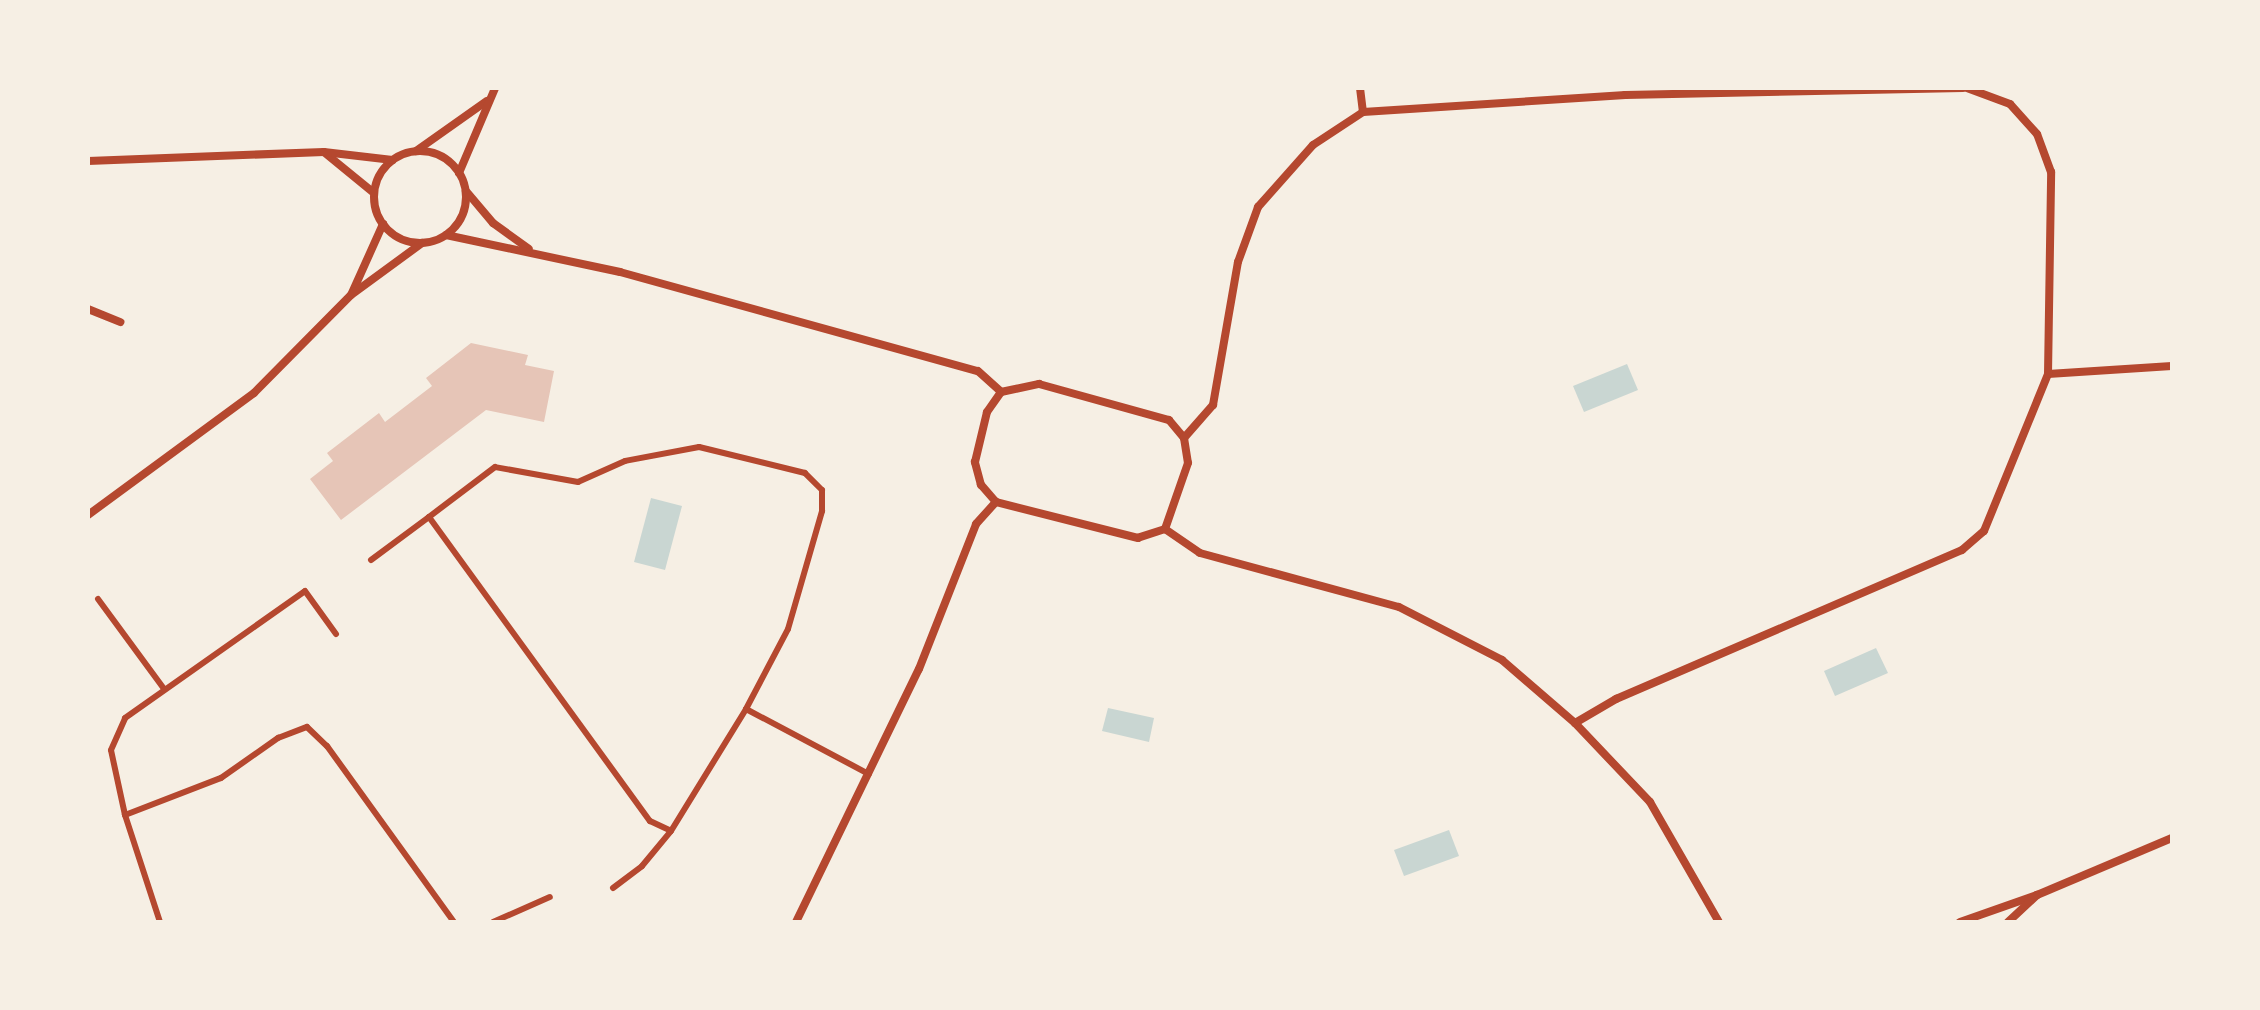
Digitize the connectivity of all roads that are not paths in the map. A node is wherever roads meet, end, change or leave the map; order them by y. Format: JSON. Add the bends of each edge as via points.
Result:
{"nodes":[{"id":1,"x":495,"y":88,"type":"edge"},
{"id":2,"x":1360,"y":88,"type":"edge"},
{"id":3,"x":1965,"y":88,"type":"edge"},
{"id":4,"x":1858,"y":90,"type":"edge"},
{"id":5,"x":1624,"y":92,"type":"edge"},
{"id":6,"x":487,"y":101,"type":"junction"},
{"id":7,"x":1363,"y":112,"type":"junction"},
{"id":8,"x":324,"y":152,"type":"junction"},
{"id":9,"x":414,"y":152,"type":"junction"},
{"id":10,"x":393,"y":160,"type":"junction"},
{"id":11,"x":88,"y":161,"type":"edge"},
{"id":12,"x":459,"y":173,"type":"junction"},
{"id":13,"x":466,"y":191,"type":"junction"},
{"id":14,"x":374,"y":193,"type":"junction"},
{"id":15,"x":383,"y":224,"type":"junction"},
{"id":16,"x":446,"y":235,"type":"junction"},
{"id":17,"x":422,"y":243,"type":"junction"},
{"id":18,"x":531,"y":250,"type":"junction"},
{"id":19,"x":351,"y":295,"type":"junction"},
{"id":20,"x":88,"y":309,"type":"edge"},
{"id":21,"x":120,"y":322,"type":"dead end"},
{"id":22,"x":2172,"y":366,"type":"edge"},
{"id":23,"x":2048,"y":374,"type":"junction"},
{"id":24,"x":1001,"y":392,"type":"junction"},
{"id":25,"x":1184,"y":438,"type":"junction"},
{"id":26,"x":996,"y":502,"type":"junction"},
{"id":27,"x":88,"y":515,"type":"edge"},
{"id":28,"x":429,"y":517,"type":"junction"},
{"id":29,"x":1165,"y":529,"type":"junction"},
{"id":30,"x":371,"y":560,"type":"dead end"},
{"id":31,"x":98,"y":599,"type":"dead end"},
{"id":32,"x":336,"y":634,"type":"dead end"},
{"id":33,"x":164,"y":689,"type":"junction"},
{"id":34,"x":746,"y":709,"type":"junction"},
{"id":35,"x":1575,"y":723,"type":"junction"},
{"id":36,"x":869,"y":774,"type":"junction"},
{"id":37,"x":125,"y":815,"type":"junction"},
{"id":38,"x":671,"y":831,"type":"junction"},
{"id":39,"x":2172,"y":838,"type":"edge"},
{"id":40,"x":613,"y":888,"type":"dead end"},
{"id":41,"x":2037,"y":895,"type":"junction"},
{"id":42,"x":550,"y":897,"type":"dead end"},
{"id":43,"x":160,"y":922,"type":"edge"},
{"id":44,"x":454,"y":922,"type":"edge"},
{"id":45,"x":493,"y":922,"type":"edge"},
{"id":46,"x":796,"y":922,"type":"edge"},
{"id":47,"x":1719,"y":922,"type":"edge"},
{"id":48,"x":1960,"y":922,"type":"edge"},
{"id":49,"x":2008,"y":922,"type":"edge"}],
"edges":[{"from":1,"to":6,"type":"street"},
{"from":2,"to":7,"type":"street"},
{"from":3,"to":4,"type":"street"},
{"from":3,"to":23,"type":"street","via":[[2010,104],[2037,134],[2051,172]]},
{"from":4,"to":5,"type":"street"},
{"from":5,"to":7,"type":"street"},
{"from":6,"to":9,"type":"street"},
{"from":6,"to":12,"type":"street"},
{"from":7,"to":25,"type":"street","via":[[1313,145],[1258,207],[1238,262],[1213,405]]},
{"from":8,"to":10,"type":"street"},
{"from":8,"to":11,"type":"street"},
{"from":8,"to":14,"type":"street"},
{"from":9,"to":10,"type":"street"},
{"from":9,"to":12,"type":"street","via":[[440,155]]},
{"from":10,"to":14,"type":"street"},
{"from":12,"to":13,"type":"street"},
{"from":13,"to":16,"type":"street","via":[[465,209]]},
{"from":13,"to":18,"type":"street","via":[[493,223]]},
{"from":14,"to":15,"type":"street"},
{"from":15,"to":17,"type":"street","via":[[393,235]]},
{"from":15,"to":19,"type":"street"},
{"from":16,"to":17,"type":"street"},
{"from":16,"to":18,"type":"street"},
{"from":17,"to":19,"type":"street"},
{"from":18,"to":24,"type":"street","via":[[978,371]]},
{"from":19,"to":27,"type":"street","via":[[254,393]]},
{"from":20,"to":21,"type":"street"},
{"from":22,"to":23,"type":"street"},
{"from":23,"to":35,"type":"street","via":[[1984,531],[1962,550],[1616,699]]},
{"from":24,"to":25,"type":"street","via":[[1039,384],[1169,420]]},
{"from":24,"to":26,"type":"street","via":[[987,412],[975,462],[981,485]]},
{"from":25,"to":29,"type":"street","via":[[1188,463]]},
{"from":26,"to":29,"type":"street","via":[[1138,538]]},
{"from":26,"to":36,"type":"street","via":[[976,524],[919,669]]},
{"from":28,"to":30,"type":"lane"},
{"from":28,"to":34,"type":"lane","via":[[495,467],[578,482],[625,461],[699,447],[805,473],[822,490],[822,511],[788,629]]},
{"from":28,"to":38,"type":"lane","via":[[650,821]]},
{"from":29,"to":35,"type":"street","via":[[1200,553],[1399,607],[1502,660]]},
{"from":31,"to":33,"type":"lane"},
{"from":32,"to":33,"type":"lane","via":[[305,591]]},
{"from":33,"to":37,"type":"lane","via":[[125,718],[111,750]]},
{"from":34,"to":36,"type":"lane"},
{"from":34,"to":38,"type":"lane"},
{"from":35,"to":47,"type":"street","via":[[1650,802]]},
{"from":36,"to":46,"type":"street"},
{"from":37,"to":43,"type":"lane"},
{"from":37,"to":44,"type":"lane","via":[[221,778],[278,738],[307,727],[327,746]]},
{"from":38,"to":40,"type":"lane","via":[[642,866]]},
{"from":39,"to":41,"type":"street"},
{"from":41,"to":48,"type":"street"},
{"from":41,"to":49,"type":"street"},
{"from":42,"to":45,"type":"lane"}]}
